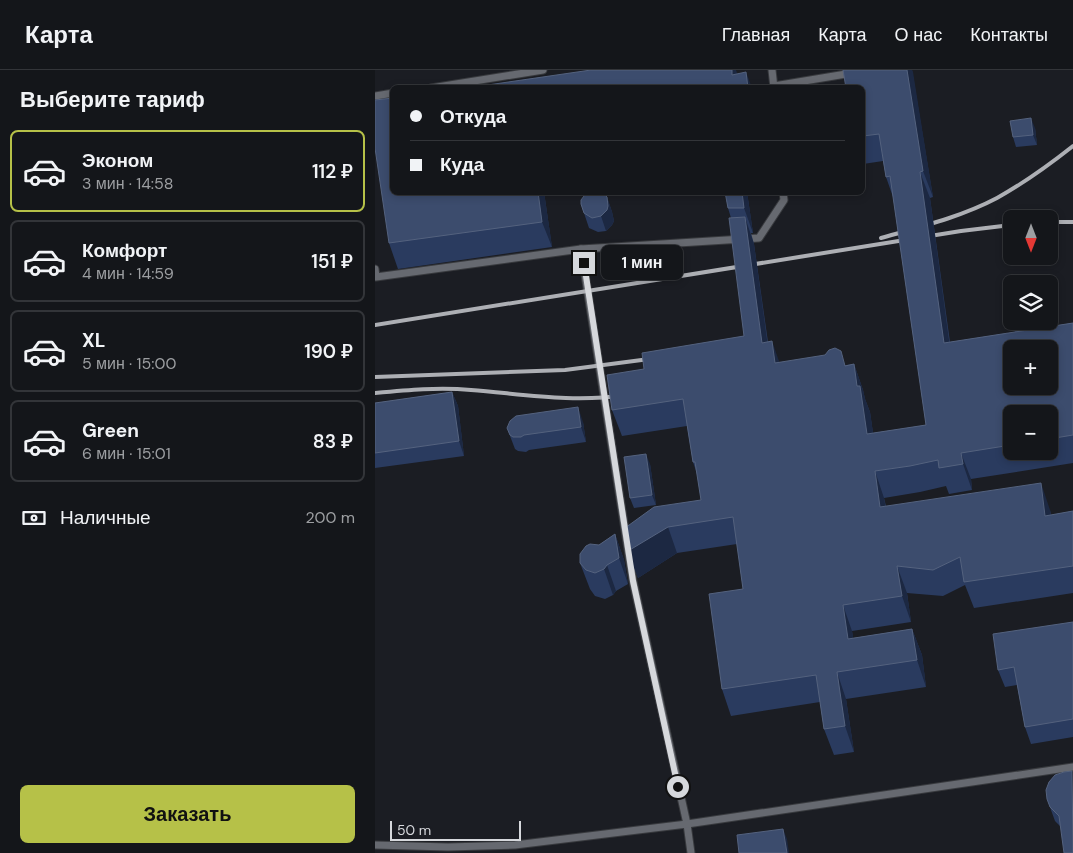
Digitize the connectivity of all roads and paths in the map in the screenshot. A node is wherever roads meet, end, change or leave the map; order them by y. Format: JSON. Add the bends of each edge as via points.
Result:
{"nodes":[{"id":1,"x":543,"y":70,"type":"edge"},
{"id":2,"x":772,"y":70,"type":"edge"},
{"id":3,"x":864,"y":71,"type":"edge"},
{"id":4,"x":450,"y":85,"type":"edge"},
{"id":5,"x":774,"y":85,"type":"edge"},
{"id":6,"x":785,"y":85,"type":"edge"},
{"id":7,"x":390,"y":94,"type":"edge"},
{"id":8,"x":375,"y":96,"type":"edge"},
{"id":9,"x":783,"y":195,"type":"edge"},
{"id":10,"x":581,"y":250,"type":"junction"},
{"id":11,"x":375,"y":269,"type":"edge"},
{"id":12,"x":1073,"y":767,"type":"edge"},
{"id":13,"x":687,"y":824,"type":"junction"},
{"id":14,"x":375,"y":845,"type":"edge"},
{"id":15,"x":691,"y":853,"type":"edge"}],
"edges":[{"from":1,"to":4,"type":"lane"},
{"from":2,"to":5,"type":"lane"},
{"from":3,"to":6,"type":"lane"},
{"from":7,"to":8,"type":"lane"},
{"from":9,"to":10,"type":"lane","via":[[784,200],[759,238]]},
{"from":10,"to":11,"type":"lane","via":[[376,277]]},
{"from":10,"to":13,"type":"lane","via":[[633,581]]},
{"from":12,"to":13,"type":"lane"},
{"from":13,"to":14,"type":"lane","via":[[515,845]]},
{"from":13,"to":15,"type":"lane"}]}
